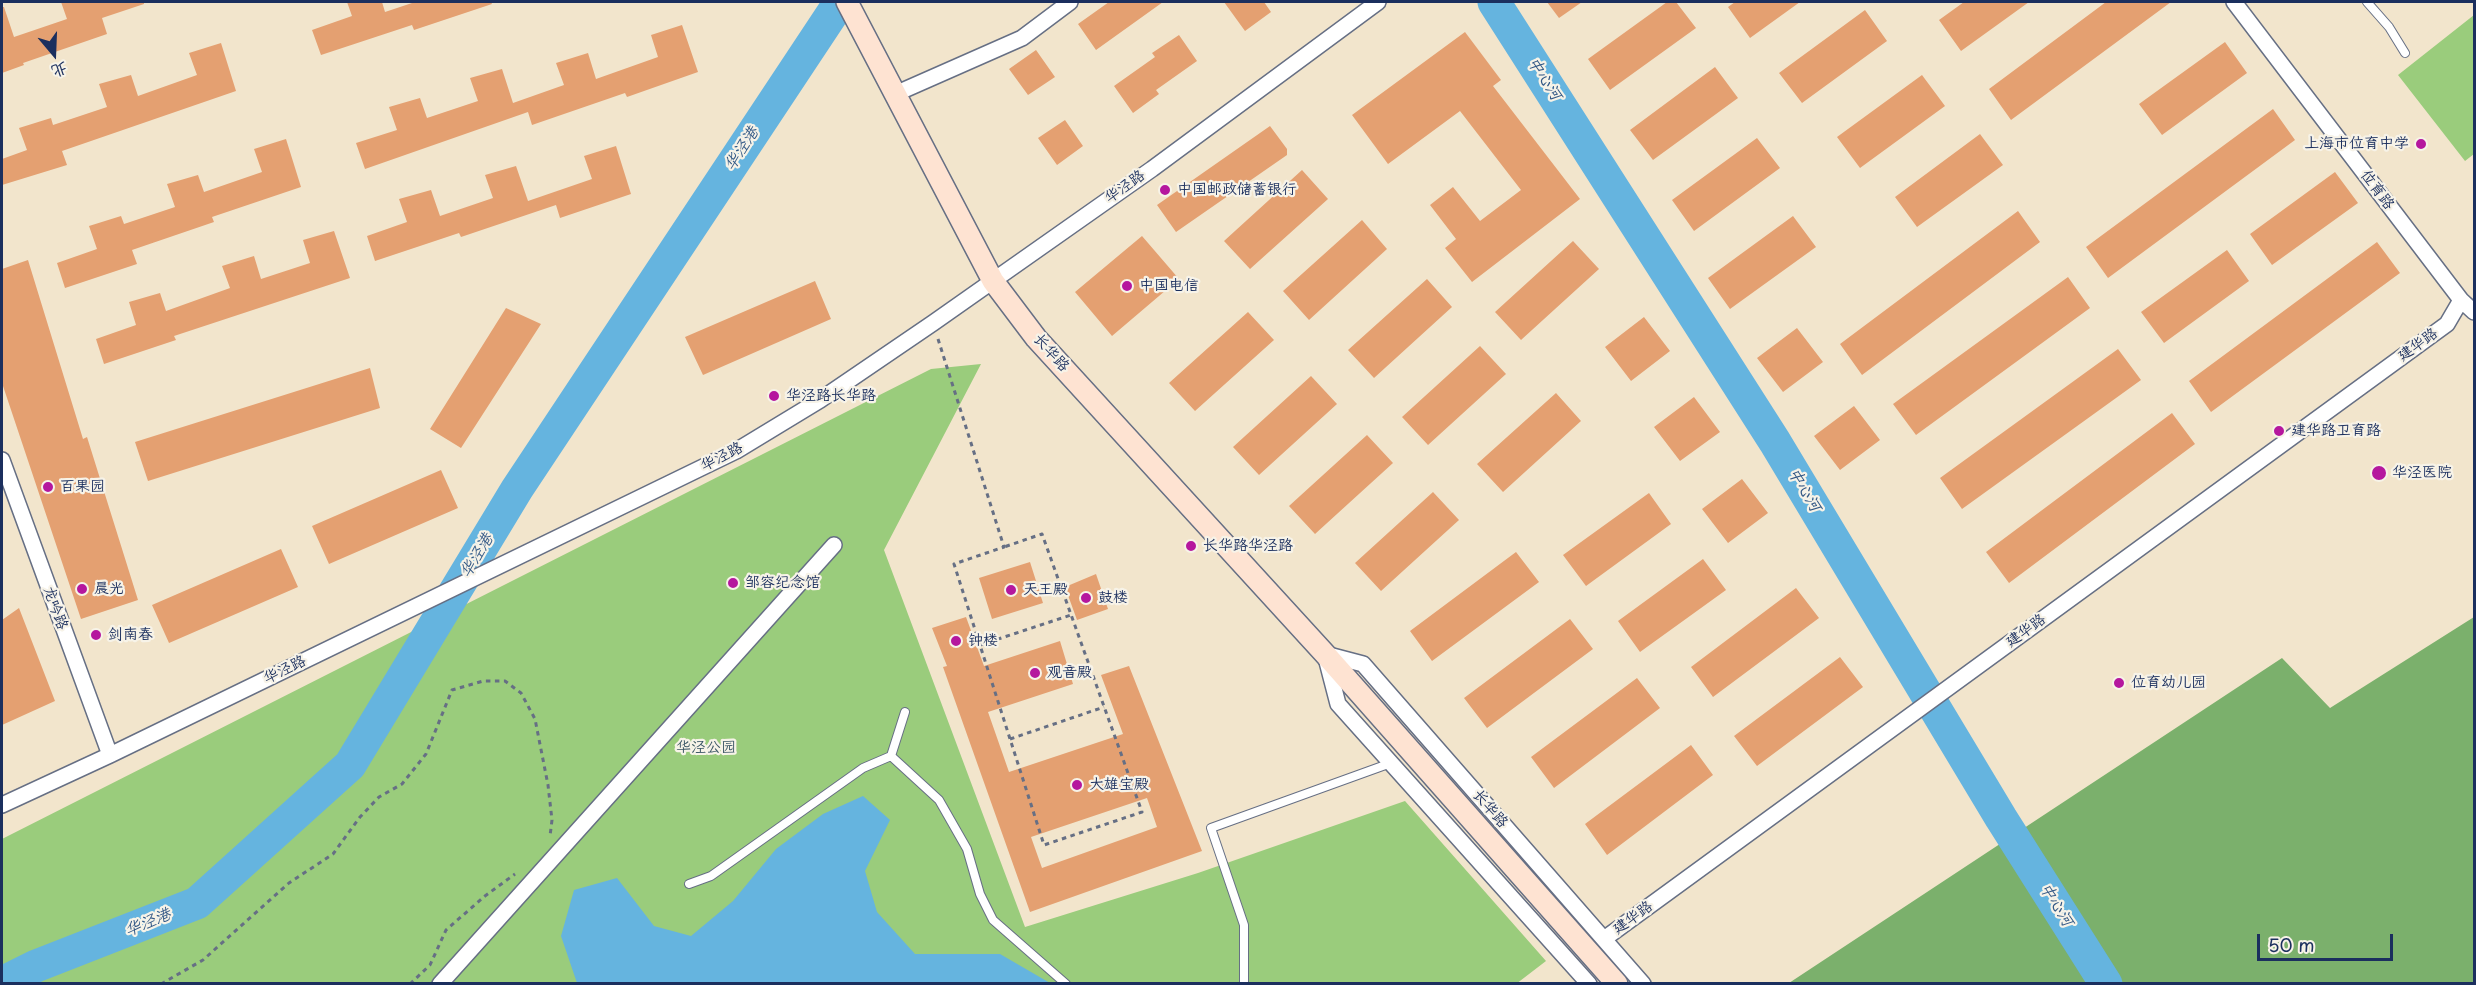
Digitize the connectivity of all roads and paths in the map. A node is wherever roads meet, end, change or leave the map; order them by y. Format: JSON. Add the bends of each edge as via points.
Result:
{"nodes":[{"id":1,"x":1070,"y":2,"type":"edge"},
{"id":2,"x":1378,"y":2,"type":"edge"},
{"id":3,"x":2234,"y":2,"type":"edge"},
{"id":4,"x":2367,"y":2,"type":"edge"},
{"id":5,"x":851,"y":11,"type":"edge"},
{"id":6,"x":2405,"y":53,"type":"dead end"},
{"id":7,"x":895,"y":94,"type":"junction"},
{"id":8,"x":993,"y":281,"type":"junction"},
{"id":9,"x":2461,"y":300,"type":"junction"},
{"id":10,"x":2475,"y":312,"type":"edge"},
{"id":11,"x":933,"y":323,"type":"junction"},
{"id":12,"x":2,"y":460,"type":"edge"},
{"id":13,"x":834,"y":545,"type":"dead end"},
{"id":14,"x":1004,"y":547,"type":"junction"},
{"id":15,"x":1071,"y":615,"type":"junction"},
{"id":16,"x":980,"y":645,"type":"junction"},
{"id":17,"x":1325,"y":654,"type":"junction"},
{"id":18,"x":1104,"y":707,"type":"junction"},
{"id":19,"x":905,"y":712,"type":"dead end"},
{"id":20,"x":1010,"y":739,"type":"junction"},
{"id":21,"x":110,"y":755,"type":"junction"},
{"id":22,"x":891,"y":756,"type":"junction"},
{"id":23,"x":1391,"y":763,"type":"junction"},
{"id":24,"x":2,"y":805,"type":"edge"},
{"id":25,"x":550,"y":839,"type":"dead end"},
{"id":26,"x":524,"y":867,"type":"dead end"},
{"id":27,"x":689,"y":884,"type":"dead end"},
{"id":28,"x":1604,"y":939,"type":"junction"},
{"id":29,"x":160,"y":984,"type":"edge"},
{"id":30,"x":410,"y":984,"type":"edge"},
{"id":31,"x":440,"y":984,"type":"edge"},
{"id":32,"x":1066,"y":984,"type":"edge"},
{"id":33,"x":1244,"y":984,"type":"edge"},
{"id":34,"x":1589,"y":984,"type":"edge"},
{"id":35,"x":1617,"y":984,"type":"edge"},
{"id":36,"x":1643,"y":984,"type":"edge"}],
"edges":[{"from":1,"to":7,"type":"street","via":[[1022,38]]},
{"from":2,"to":8,"type":"street","name":"华泾路"},
{"from":3,"to":9,"type":"street","name":"位育路"},
{"from":4,"to":6,"type":"lane"},
{"from":5,"to":7,"type":"street","name":"长华路"},
{"from":7,"to":8,"type":"street","name":"长华路"},
{"from":8,"to":11,"type":"street","name":"华泾路"},
{"from":8,"to":17,"type":"street","name":"长华路","via":[[1036,338]]},
{"from":9,"to":10,"type":"street","name":"位育路"},
{"from":9,"to":28,"type":"street","name":"建华路","via":[[2447,324]]},
{"from":11,"to":14,"type":"path"},
{"from":11,"to":21,"type":"street","name":"华泾路","via":[[736,451]]},
{"from":12,"to":21,"type":"street","name":"龙吟路"},
{"from":13,"to":31,"type":"street"},
{"from":14,"to":15,"type":"path","via":[[1042,534]]},
{"from":14,"to":16,"type":"path","via":[[954,564]]},
{"from":15,"to":16,"type":"path"},
{"from":15,"to":18,"type":"path"},
{"from":16,"to":20,"type":"path"},
{"from":17,"to":23,"type":"street","name":"长华路","via":[[1338,704]]},
{"from":17,"to":28,"type":"street","name":"长华路","via":[[1363,664]]},
{"from":17,"to":35,"type":"street","name":"长华路"},
{"from":18,"to":20,"type":"path"},
{"from":18,"to":20,"type":"path","via":[[1142,812],[1066,838],[1044,845]]},
{"from":19,"to":22,"type":"lane"},
{"from":21,"to":24,"type":"street","name":"华泾路"},
{"from":22,"to":27,"type":"lane","via":[[863,768],[711,876]]},
{"from":22,"to":32,"type":"lane","via":[[939,800],[967,849],[980,894],[993,920]]},
{"from":23,"to":33,"type":"lane","via":[[1211,828],[1244,925]]},
{"from":23,"to":34,"type":"street","name":"长华路"},
{"from":25,"to":29,"type":"path","via":[[552,820],[535,719],[521,693],[505,681],[483,681],[452,690],[426,754],[402,784],[379,797],[360,817],[333,854],[289,883],[203,960]]},
{"from":26,"to":30,"type":"path","via":[[447,930],[430,965]]},
{"from":28,"to":36,"type":"street","name":"长华路"}]}
